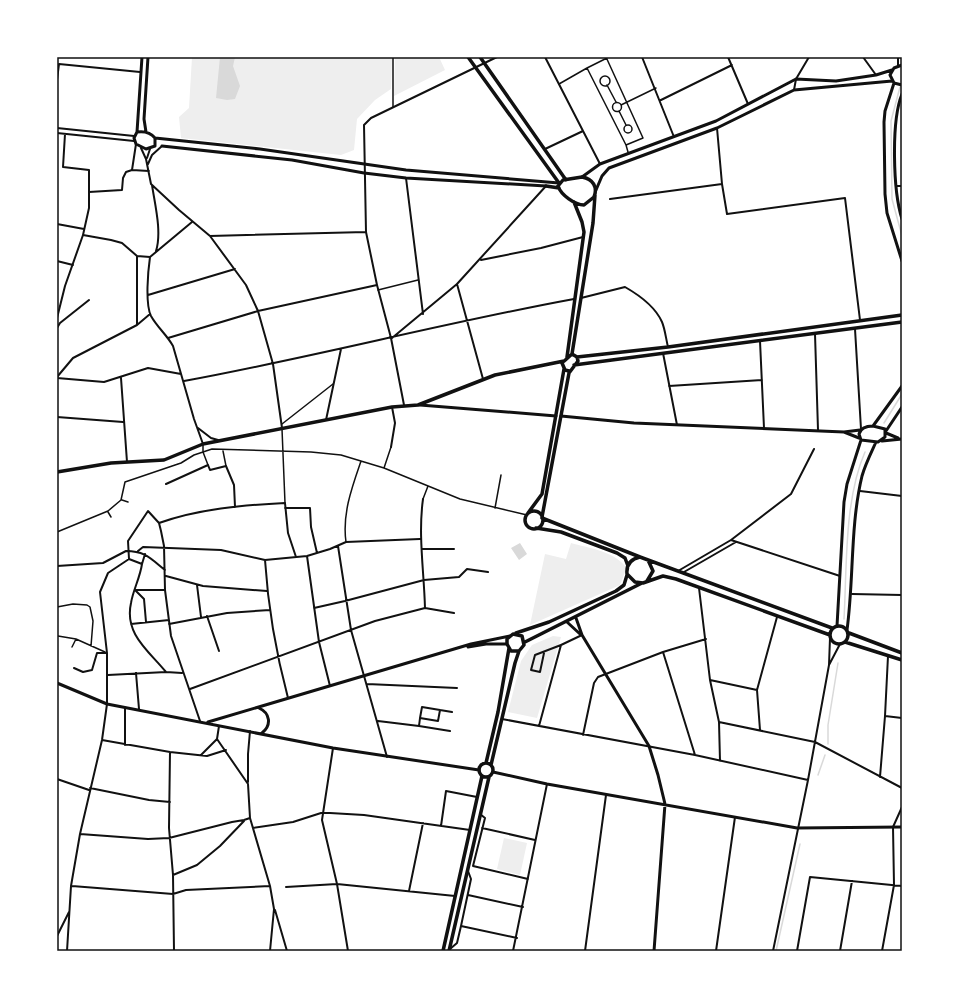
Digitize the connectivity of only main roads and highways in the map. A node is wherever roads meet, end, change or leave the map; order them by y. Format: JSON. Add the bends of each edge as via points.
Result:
{"nodes":[{"id":1,"x":142,"y":57,"type":"edge"},
{"id":2,"x":148,"y":57,"type":"edge"},
{"id":3,"x":468,"y":57,"type":"edge"},
{"id":4,"x":480,"y":57,"type":"edge"},
{"id":5,"x":900,"y":65,"type":"edge"},
{"id":6,"x":892,"y":70,"type":"junction"},
{"id":7,"x":893,"y":82,"type":"junction"},
{"id":8,"x":902,"y":85,"type":"edge"},
{"id":9,"x":902,"y":94,"type":"edge"},
{"id":10,"x":137,"y":132,"type":"junction"},
{"id":11,"x":146,"y":132,"type":"junction"},
{"id":12,"x":155,"y":138,"type":"junction"},
{"id":13,"x":162,"y":146,"type":"road end"},
{"id":14,"x":582,"y":177,"type":"junction"},
{"id":15,"x":566,"y":180,"type":"junction"},
{"id":16,"x":559,"y":183,"type":"junction"},
{"id":17,"x":546,"y":186,"type":"joint"},
{"id":18,"x":559,"y":188,"type":"junction"},
{"id":19,"x":596,"y":190,"type":"junction"},
{"id":20,"x":595,"y":195,"type":"junction"},
{"id":21,"x":574,"y":202,"type":"junction"},
{"id":22,"x":902,"y":219,"type":"edge"},
{"id":23,"x":902,"y":262,"type":"edge"},
{"id":24,"x":902,"y":315,"type":"edge"},
{"id":25,"x":902,"y":322,"type":"edge"},
{"id":26,"x":572,"y":354,"type":"junction"},
{"id":27,"x":577,"y":357,"type":"junction"},
{"id":28,"x":567,"y":358,"type":"junction"},
{"id":29,"x":564,"y":361,"type":"junction"},
{"id":30,"x":574,"y":365,"type":"junction"},
{"id":31,"x":564,"y":369,"type":"junction"},
{"id":32,"x":569,"y":370,"type":"junction"},
{"id":33,"x":902,"y":386,"type":"edge"},
{"id":34,"x":418,"y":405,"type":"junction"},
{"id":35,"x":902,"y":407,"type":"edge"},
{"id":36,"x":556,"y":416,"type":"junction"},
{"id":37,"x":561,"y":416,"type":"junction"},
{"id":38,"x":873,"y":426,"type":"junction"},
{"id":39,"x":861,"y":430,"type":"junction"},
{"id":40,"x":844,"y":432,"type":"junction"},
{"id":41,"x":886,"y":432,"type":"junction"},
{"id":42,"x":860,"y":439,"type":"junction"},
{"id":43,"x":901,"y":439,"type":"edge"},
{"id":44,"x":882,"y":440,"type":"junction"},
{"id":45,"x":876,"y":442,"type":"junction"},
{"id":46,"x":57,"y":472,"type":"edge"},
{"id":47,"x":528,"y":514,"type":"junction"},
{"id":48,"x":542,"y":517,"type":"junction"},
{"id":49,"x":536,"y":528,"type":"junction"},
{"id":50,"x":640,"y":557,"type":"junction"},
{"id":51,"x":648,"y":560,"type":"junction"},
{"id":52,"x":627,"y":568,"type":"junction"},
{"id":53,"x":644,"y":582,"type":"junction"},
{"id":54,"x":576,"y":618,"type":"junction"},
{"id":55,"x":567,"y":622,"type":"junction"},
{"id":56,"x":837,"y":626,"type":"junction"},
{"id":57,"x":832,"y":628,"type":"junction"},
{"id":58,"x":848,"y":631,"type":"junction"},
{"id":59,"x":516,"y":633,"type":"junction"},
{"id":60,"x":582,"y":635,"type":"junction"},
{"id":61,"x":510,"y":636,"type":"junction"},
{"id":62,"x":830,"y":636,"type":"junction"},
{"id":63,"x":525,"y":642,"type":"junction"},
{"id":64,"x":845,"y":642,"type":"junction"},
{"id":65,"x":508,"y":646,"type":"junction"},
{"id":66,"x":462,"y":648,"type":"junction"},
{"id":67,"x":519,"y":651,"type":"junction"},
{"id":68,"x":902,"y":652,"type":"edge"},
{"id":69,"x":902,"y":660,"type":"edge"},
{"id":70,"x":57,"y":684,"type":"edge"},
{"id":71,"x":259,"y":708,"type":"junction"},
{"id":72,"x":226,"y":717,"type":"junction"},
{"id":73,"x":206,"y":722,"type":"junction"},
{"id":74,"x":219,"y":725,"type":"junction"},
{"id":75,"x":262,"y":733,"type":"junction"},
{"id":76,"x":488,"y":764,"type":"junction"},
{"id":77,"x":479,"y":770,"type":"junction"},
{"id":78,"x":493,"y":772,"type":"junction"},
{"id":79,"x":482,"y":776,"type":"junction"},
{"id":80,"x":488,"y":777,"type":"junction"},
{"id":81,"x":665,"y":804,"type":"junction"},
{"id":82,"x":902,"y":827,"type":"edge"},
{"id":83,"x":449,"y":950,"type":"edge"},
{"id":84,"x":443,"y":951,"type":"edge"},
{"id":85,"x":654,"y":951,"type":"edge"}],
"edges":[{"from":1,"to":10,"type":"main road"},
{"from":2,"to":11,"type":"main road","via":[[144,119]]},
{"from":3,"to":16,"type":"main road"},
{"from":4,"to":15,"type":"main road"},
{"from":5,"to":6,"type":"main road"},
{"from":6,"to":7,"type":"main road","via":[[890,75]]},
{"from":6,"to":14,"type":"main road","via":[[836,81],[796,79],[716,121],[628,152],[600,164]]},
{"from":7,"to":8,"type":"main road"},
{"from":7,"to":19,"type":"main road","via":[[794,90],[716,128],[609,168]]},
{"from":7,"to":23,"type":"main road","via":[[884,122],[884,194]]},
{"from":9,"to":22,"type":"main road","via":[[896,113],[896,186],[897,203]]},
{"from":10,"to":11,"type":"main road"},
{"from":10,"to":12,"type":"main road","via":[[134,136],[135,143],[141,148],[150,149],[154,146]]},
{"from":11,"to":12,"type":"main road"},
{"from":12,"to":16,"type":"main road","via":[[260,149],[364,166]]},
{"from":13,"to":17,"type":"main road","via":[[292,160],[406,178]]},
{"from":14,"to":15,"type":"main road"},
{"from":14,"to":19,"type":"main road","via":[[591,180]]},
{"from":15,"to":16,"type":"main road"},
{"from":16,"to":18,"type":"main road"},
{"from":17,"to":18,"type":"main road"},
{"from":18,"to":21,"type":"main road"},
{"from":19,"to":20,"type":"main road"},
{"from":20,"to":21,"type":"main road","via":[[588,203],[580,205]]},
{"from":20,"to":26,"type":"main road","via":[[593,223]]},
{"from":21,"to":28,"type":"main road","via":[[582,222],[583,237]]},
{"from":24,"to":27,"type":"main road"},
{"from":25,"to":30,"type":"main road"},
{"from":26,"to":27,"type":"main road"},
{"from":26,"to":28,"type":"main road"},
{"from":27,"to":30,"type":"main road","via":[[578,361]]},
{"from":28,"to":29,"type":"main road"},
{"from":29,"to":31,"type":"main road"},
{"from":29,"to":34,"type":"main road","via":[[483,379]]},
{"from":30,"to":32,"type":"main road"},
{"from":31,"to":32,"type":"main road"},
{"from":31,"to":36,"type":"main road"},
{"from":32,"to":37,"type":"main road"},
{"from":33,"to":38,"type":"main road"},
{"from":34,"to":36,"type":"main road"},
{"from":34,"to":46,"type":"main road","via":[[404,405],[281,426],[203,444],[164,460],[80,467]]},
{"from":35,"to":41,"type":"main road"},
{"from":36,"to":47,"type":"main road","via":[[542,494]]},
{"from":37,"to":40,"type":"main road","via":[[677,425]]},
{"from":37,"to":48,"type":"main road"},
{"from":38,"to":39,"type":"main road","via":[[865,426]]},
{"from":38,"to":41,"type":"main road","via":[[883,428]]},
{"from":39,"to":40,"type":"main road"},
{"from":39,"to":42,"type":"main road"},
{"from":40,"to":42,"type":"main road"},
{"from":41,"to":43,"type":"main road"},
{"from":41,"to":44,"type":"main road"},
{"from":42,"to":45,"type":"main road"},
{"from":42,"to":56,"type":"main road","via":[[847,484]]},
{"from":43,"to":44,"type":"main road"},
{"from":44,"to":45,"type":"main road"},
{"from":45,"to":58,"type":"main road","via":[[862,475],[859,491]]},
{"from":47,"to":48,"type":"main road","via":[[536,512]]},
{"from":47,"to":49,"type":"main road","via":[[526,524],[529,528]]},
{"from":48,"to":49,"type":"main road","via":[[541,525]]},
{"from":48,"to":50,"type":"main road"},
{"from":49,"to":52,"type":"main road","via":[[561,532],[617,553],[625,558]]},
{"from":50,"to":51,"type":"main road"},
{"from":50,"to":52,"type":"main road","via":[[633,560]]},
{"from":51,"to":53,"type":"main road","via":[[653,571]]},
{"from":51,"to":57,"type":"main road"},
{"from":52,"to":53,"type":"main road","via":[[632,580]]},
{"from":52,"to":59,"type":"main road","via":[[627,580],[616,591],[569,613]]},
{"from":53,"to":54,"type":"main road"},
{"from":53,"to":62,"type":"main road","via":[[663,576],[699,586]]},
{"from":54,"to":55,"type":"main road"},
{"from":54,"to":60,"type":"main road"},
{"from":55,"to":60,"type":"main road"},
{"from":55,"to":63,"type":"main road"},
{"from":56,"to":57,"type":"main road"},
{"from":56,"to":58,"type":"main road","via":[[843,626]]},
{"from":57,"to":62,"type":"main road"},
{"from":58,"to":64,"type":"main road"},
{"from":58,"to":68,"type":"main road"},
{"from":59,"to":61,"type":"main road"},
{"from":59,"to":63,"type":"main road","via":[[522,636]]},
{"from":60,"to":81,"type":"main road","via":[[649,746]]},
{"from":61,"to":65,"type":"main road"},
{"from":61,"to":66,"type":"main road"},
{"from":62,"to":64,"type":"main road","via":[[834,643]]},
{"from":63,"to":67,"type":"main road"},
{"from":64,"to":69,"type":"main road"},
{"from":65,"to":66,"type":"main road","via":[[486,644]]},
{"from":65,"to":67,"type":"main road","via":[[514,651]]},
{"from":65,"to":76,"type":"main road"},
{"from":66,"to":71,"type":"main road"},
{"from":67,"to":76,"type":"main road"},
{"from":70,"to":73,"type":"main road","via":[[108,704]]},
{"from":71,"to":72,"type":"main road"},
{"from":71,"to":75,"type":"main road","via":[[269,718],[268,726]]},
{"from":72,"to":73,"type":"main road"},
{"from":72,"to":74,"type":"main road"},
{"from":73,"to":74,"type":"main road"},
{"from":74,"to":75,"type":"main road"},
{"from":75,"to":77,"type":"main road","via":[[333,748]]},
{"from":76,"to":77,"type":"main road","via":[[480,766]]},
{"from":76,"to":78,"type":"main road"},
{"from":77,"to":79,"type":"main road"},
{"from":78,"to":80,"type":"main road"},
{"from":78,"to":81,"type":"main road"},
{"from":79,"to":80,"type":"main road"},
{"from":79,"to":84,"type":"main road"},
{"from":80,"to":83,"type":"main road"},
{"from":81,"to":82,"type":"main road","via":[[797,828]]},
{"from":81,"to":85,"type":"main road"}]}
